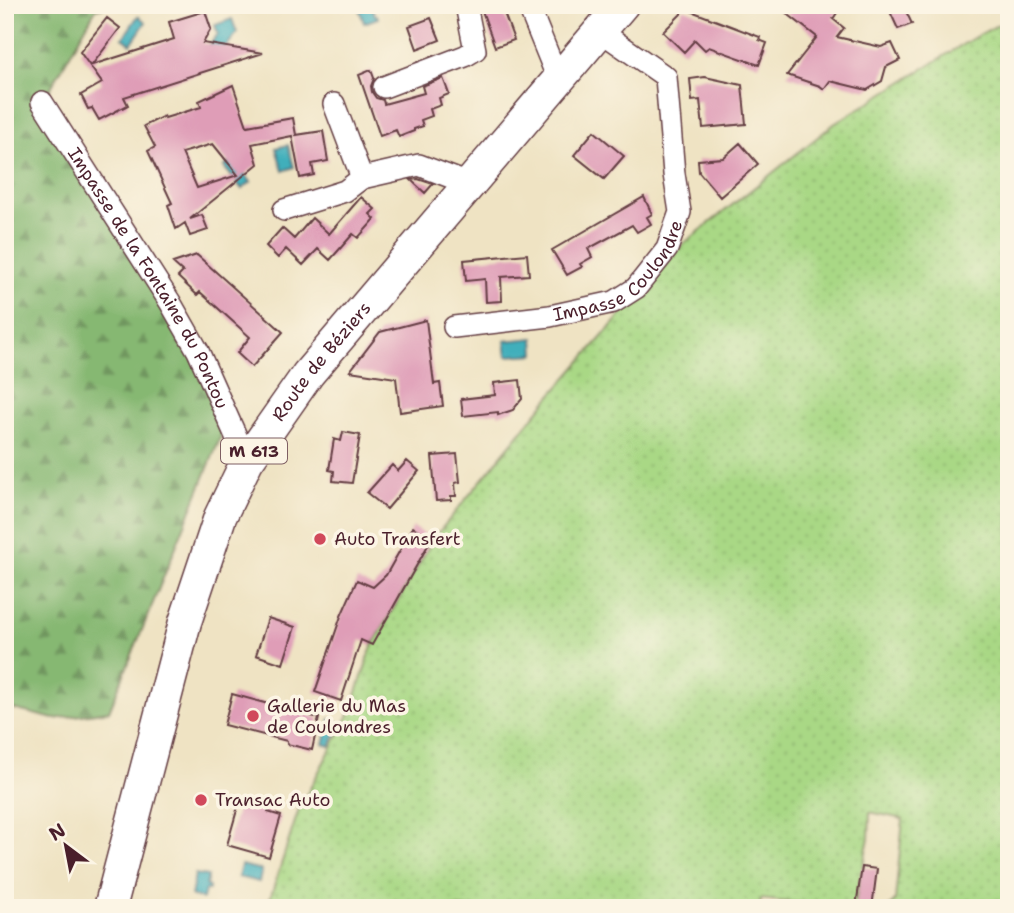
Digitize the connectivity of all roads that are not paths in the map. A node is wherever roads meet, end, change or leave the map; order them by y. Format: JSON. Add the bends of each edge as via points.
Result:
{"nodes":[{"id":1,"x":466,"y":5,"type":"edge"},
{"id":2,"x":528,"y":5,"type":"edge"},
{"id":3,"x":622,"y":5,"type":"edge"},
{"id":4,"x":600,"y":31,"type":"junction"},
{"id":5,"x":558,"y":79,"type":"junction"},
{"id":6,"x":384,"y":87,"type":"dead end"},
{"id":7,"x":41,"y":102,"type":"dead end"},
{"id":8,"x":334,"y":104,"type":"dead end"},
{"id":9,"x":362,"y":178,"type":"junction"},
{"id":10,"x":468,"y":184,"type":"junction"},
{"id":11,"x":284,"y":210,"type":"dead end"},
{"id":12,"x":454,"y":327,"type":"dead end"},
{"id":13,"x":247,"y":461,"type":"junction"},
{"id":14,"x":110,"y":908,"type":"edge"}],
"edges":[{"from":1,"to":6,"type":"street","via":[[475,50]]},
{"from":2,"to":5,"type":"street"},
{"from":3,"to":4,"type":"main road","name":"Route de Béziers","number":"M 613"},
{"from":4,"to":5,"type":"main road","name":"Route de Béziers","number":"M 613"},
{"from":4,"to":12,"type":"street","name":"Impasse Coulondre","via":[[666,76],[680,212],[667,249],[636,288],[614,302],[550,316]]},
{"from":5,"to":10,"type":"main road","name":"Route de Béziers","number":"M 613"},
{"from":7,"to":13,"type":"street","name":"Impasse de la Fontaine du Pontou","via":[[193,341]]},
{"from":8,"to":9,"type":"street"},
{"from":9,"to":10,"type":"street","via":[[419,165]]},
{"from":9,"to":11,"type":"street","via":[[345,191]]},
{"from":10,"to":13,"type":"main road","name":"Route de Béziers","number":"M 613","via":[[307,374]]},
{"from":13,"to":14,"type":"main road","name":"Route de Béziers","number":"M 613","via":[[220,517],[185,622]]}]}
